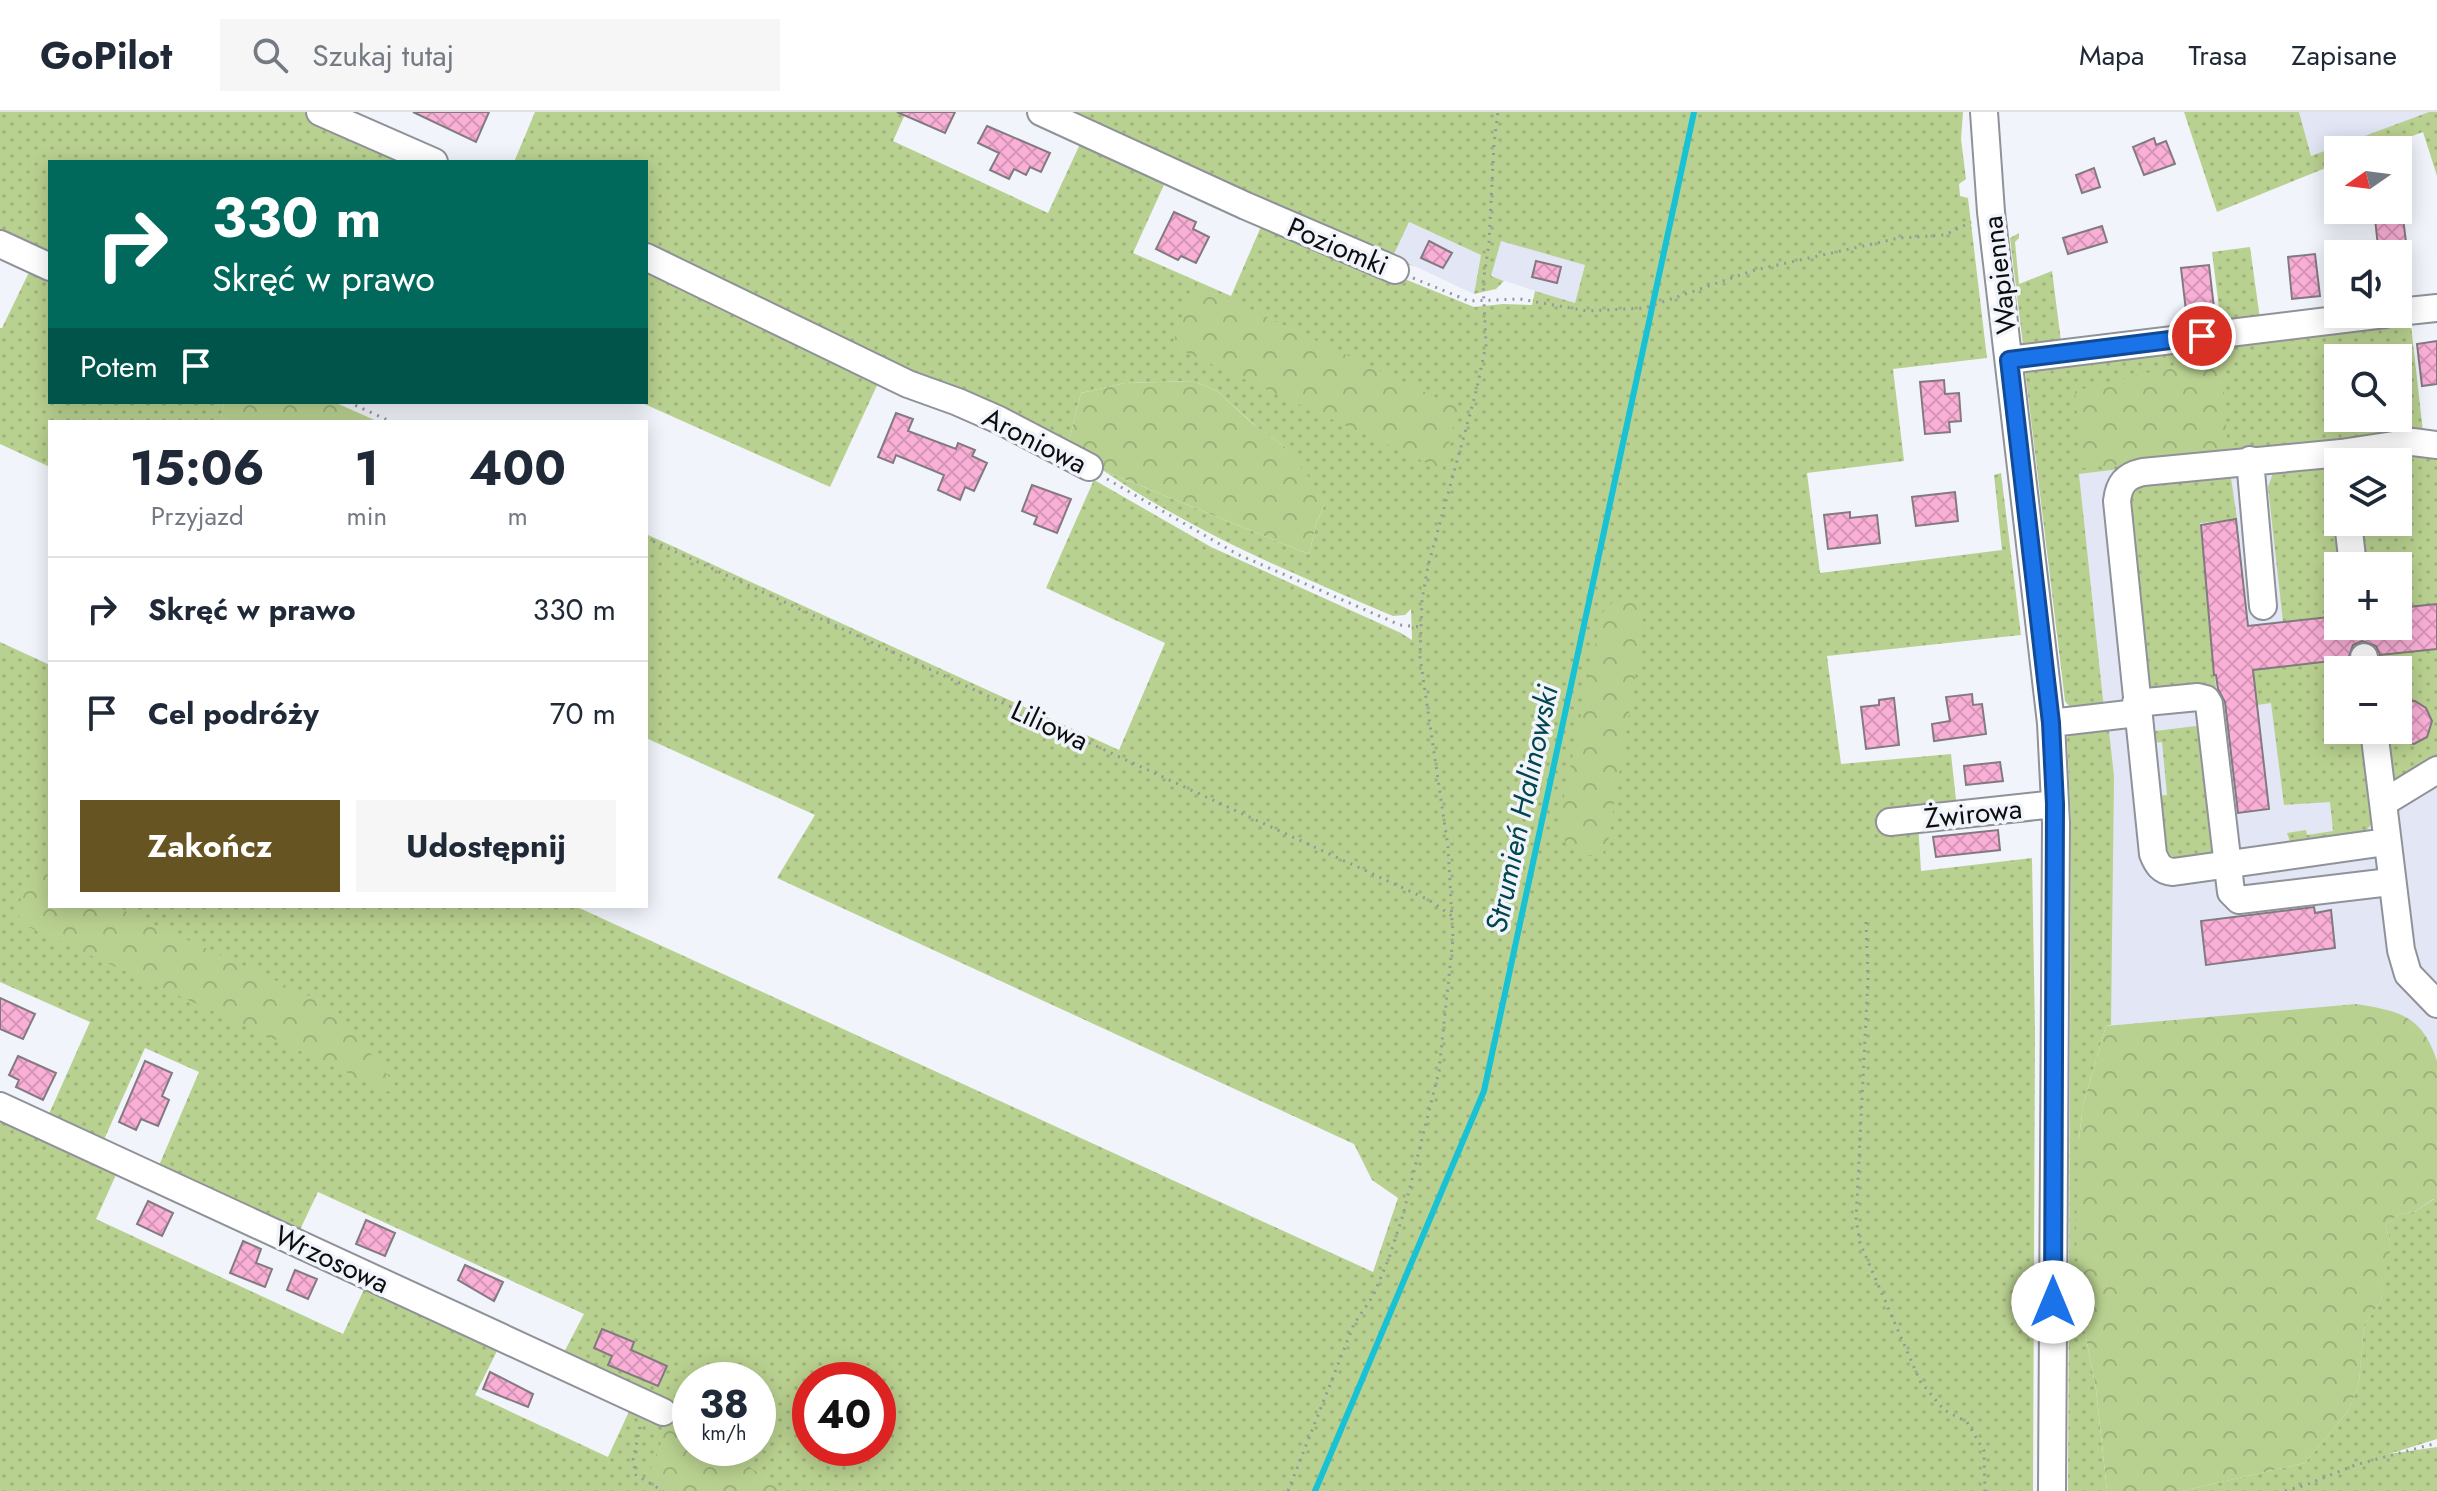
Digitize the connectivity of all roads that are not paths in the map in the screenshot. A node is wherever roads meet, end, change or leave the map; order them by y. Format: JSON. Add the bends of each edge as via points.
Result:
{"nodes":[{"id":1,"x":320,"y":112,"type":"edge"},
{"id":2,"x":1041,"y":112,"type":"edge"},
{"id":3,"x":1984,"y":112,"type":"edge"},
{"id":4,"x":429,"y":160,"type":"edge"},
{"id":5,"x":0,"y":244,"type":"edge"},
{"id":6,"x":648,"y":258,"type":"edge"},
{"id":7,"x":48,"y":266,"type":"edge"},
{"id":8,"x":1395,"y":270,"type":"road end"},
{"id":9,"x":2437,"y":308,"type":"edge"},
{"id":10,"x":2412,"y":311,"type":"edge"},
{"id":11,"x":2324,"y":321,"type":"edge"},
{"id":12,"x":2009,"y":360,"type":"junction"},
{"id":13,"x":2437,"y":445,"type":"edge"},
{"id":14,"x":2384,"y":448,"type":"edge"},
{"id":15,"x":2324,"y":458,"type":"edge"},
{"id":16,"x":2250,"y":460,"type":"junction"},
{"id":17,"x":1089,"y":467,"type":"road end"},
{"id":18,"x":2263,"y":606,"type":"dead end"},
{"id":19,"x":2137,"y":708,"type":"junction"},
{"id":20,"x":2051,"y":723,"type":"junction"},
{"id":21,"x":2376,"y":744,"type":"edge"},
{"id":22,"x":2437,"y":770,"type":"edge"},
{"id":23,"x":2383,"y":803,"type":"junction"},
{"id":24,"x":2055,"y":804,"type":"junction"},
{"id":25,"x":1890,"y":822,"type":"dead end"},
{"id":26,"x":2386,"y":842,"type":"junction"},
{"id":27,"x":2227,"y":864,"type":"junction"},
{"id":28,"x":2390,"y":882,"type":"junction"},
{"id":29,"x":2437,"y":1004,"type":"edge"},
{"id":30,"x":0,"y":1106,"type":"edge"},
{"id":31,"x":654,"y":1408,"type":"road end"},
{"id":32,"x":2052,"y":1491,"type":"edge"}],
"edges":[{"from":1,"to":4,"type":"street"},
{"from":2,"to":8,"type":"street","name":"Poziomki"},
{"from":3,"to":12,"type":"street","name":"Wapienna"},
{"from":5,"to":7,"type":"street"},
{"from":6,"to":17,"type":"street","name":"Aroniowa"},
{"from":9,"to":10,"type":"street"},
{"from":11,"to":12,"type":"street"},
{"from":12,"to":20,"type":"street","name":"Wapienna"},
{"from":13,"to":14,"type":"street","via":[[2413,442]]},
{"from":15,"to":16,"type":"street"},
{"from":16,"to":18,"type":"street"},
{"from":16,"to":19,"type":"street","via":[[2132,474],[2118,490]]},
{"from":19,"to":20,"type":"street"},
{"from":19,"to":27,"type":"street","via":[[2156,863],[2173,872]]},
{"from":19,"to":27,"type":"street","via":[[2198,697],[2209,704]]},
{"from":20,"to":24,"type":"street","name":"Wapienna"},
{"from":21,"to":23,"type":"street"},
{"from":22,"to":23,"type":"street"},
{"from":23,"to":26,"type":"street"},
{"from":24,"to":25,"type":"street","name":"Żwirowa"},
{"from":24,"to":32,"type":"street","name":"Wapienna"},
{"from":26,"to":27,"type":"street"},
{"from":26,"to":28,"type":"street"},
{"from":27,"to":28,"type":"street","via":[[2231,892],[2239,900]]},
{"from":28,"to":29,"type":"street","via":[[2404,964]]},
{"from":30,"to":31,"type":"street","name":"Wrzosowa"}]}
